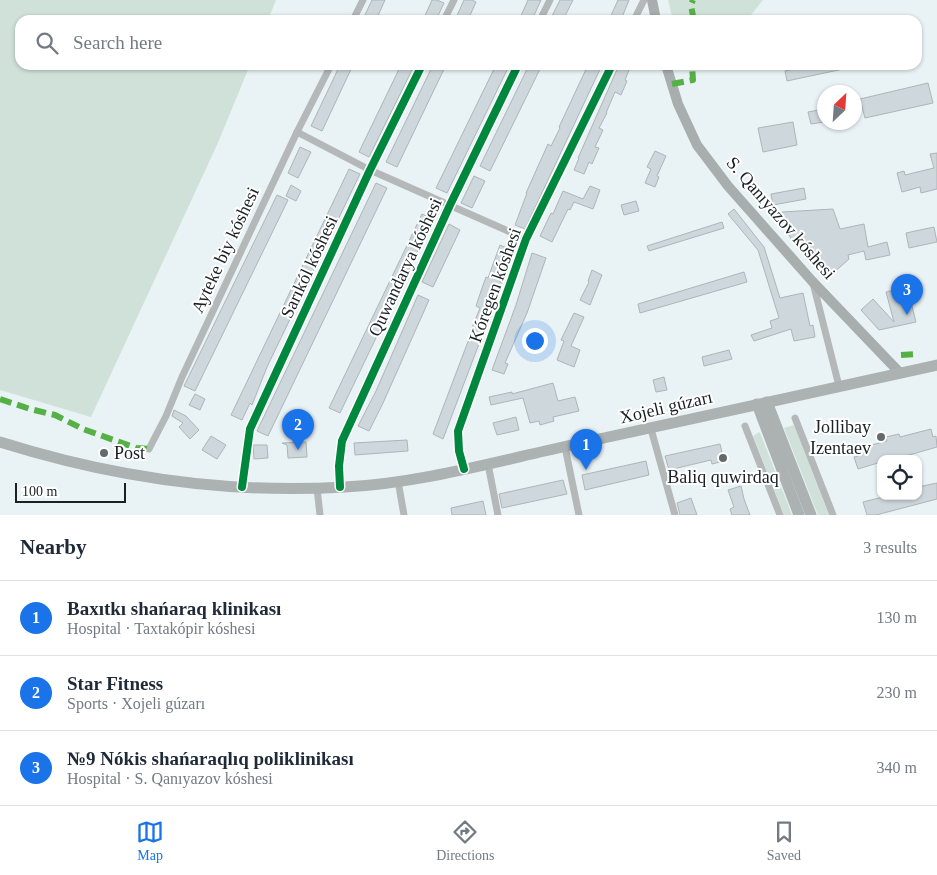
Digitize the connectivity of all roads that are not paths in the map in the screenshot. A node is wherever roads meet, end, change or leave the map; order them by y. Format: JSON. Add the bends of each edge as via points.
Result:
{"nodes":[{"id":1,"x":363,"y":0,"type":"edge"},
{"id":2,"x":454,"y":0,"type":"edge"},
{"id":3,"x":550,"y":0,"type":"edge"},
{"id":4,"x":644,"y":0,"type":"edge"},
{"id":5,"x":652,"y":0,"type":"edge"},
{"id":6,"x":356,"y":15,"type":"edge"},
{"id":7,"x":446,"y":15,"type":"edge"},
{"id":8,"x":542,"y":15,"type":"edge"},
{"id":9,"x":636,"y":15,"type":"edge"},
{"id":10,"x":655,"y":15,"type":"edge"},
{"id":11,"x":328,"y":70,"type":"edge"},
{"id":12,"x":420,"y":70,"type":"edge"},
{"id":13,"x":516,"y":70,"type":"edge"},
{"id":14,"x":610,"y":70,"type":"edge"},
{"id":15,"x":668,"y":70,"type":"edge"},
{"id":16,"x":297,"y":132,"type":"junction"},
{"id":17,"x":370,"y":170,"type":"junction"},
{"id":18,"x":450,"y":205,"type":"junction"},
{"id":19,"x":526,"y":239,"type":"junction"},
{"id":20,"x":812,"y":280,"type":"junction"},
{"id":21,"x":937,"y":365,"type":"edge"},
{"id":22,"x":900,"y":373,"type":"junction"},
{"id":23,"x":839,"y":386,"type":"junction"},
{"id":24,"x":762,"y":403,"type":"junction"},
{"id":25,"x":795,"y":418,"type":"dead end"},
{"id":26,"x":745,"y":426,"type":"dead end"},
{"id":27,"x":651,"y":429,"type":"junction"},
{"id":28,"x":0,"y":442,"type":"edge"},
{"id":29,"x":565,"y":447,"type":"junction"},
{"id":30,"x":148,"y":449,"type":"dead end"},
{"id":31,"x":488,"y":464,"type":"junction"},
{"id":32,"x":464,"y":469,"type":"junction"},
{"id":33,"x":398,"y":481,"type":"junction"},
{"id":34,"x":242,"y":487,"type":"junction"},
{"id":35,"x":340,"y":487,"type":"junction"},
{"id":36,"x":317,"y":488,"type":"junction"},
{"id":37,"x":320,"y":515,"type":"edge"},
{"id":38,"x":404,"y":515,"type":"edge"},
{"id":39,"x":498,"y":515,"type":"edge"},
{"id":40,"x":579,"y":515,"type":"edge"},
{"id":41,"x":674,"y":515,"type":"edge"},
{"id":42,"x":780,"y":515,"type":"edge"},
{"id":43,"x":799,"y":515,"type":"edge"},
{"id":44,"x":811,"y":515,"type":"edge"},
{"id":45,"x":833,"y":515,"type":"edge"}],
"edges":[{"from":1,"to":6,"type":"street"},
{"from":2,"to":7,"type":"street"},
{"from":3,"to":8,"type":"street"},
{"from":4,"to":9,"type":"street"},
{"from":5,"to":10,"type":"street"},
{"from":11,"to":16,"type":"street","name":"Ayteke biy kóshesi"},
{"from":12,"to":17,"type":"street","name":"Sarıkól kóshesi"},
{"from":13,"to":18,"type":"street","name":"Quwandarya kóshesi"},
{"from":14,"to":19,"type":"street","name":"Kóregen kóshesi"},
{"from":15,"to":20,"type":"street","name":"S. Qanıyazov kóshesi","via":[[678,104],[697,145],[728,186]]},
{"from":16,"to":17,"type":"street"},
{"from":16,"to":30,"type":"street","name":"Ayteke biy kóshesi"},
{"from":17,"to":18,"type":"street"},
{"from":17,"to":34,"type":"street","name":"Sarıkól kóshesi","via":[[250,429]]},
{"from":18,"to":19,"type":"street"},
{"from":18,"to":35,"type":"street","name":"Quwandarya kóshesi","via":[[342,441]]},
{"from":19,"to":32,"type":"street","name":"Kóregen kóshesi","via":[[458,431]]},
{"from":20,"to":22,"type":"street","name":"S. Qanıyazov kóshesi"},
{"from":20,"to":23,"type":"street"},
{"from":21,"to":22,"type":"main road","name":"Xojeli gúzarı"},
{"from":22,"to":23,"type":"main road","name":"Xojeli gúzarı"},
{"from":23,"to":24,"type":"main road","name":"Xojeli gúzarı"},
{"from":24,"to":27,"type":"main road","name":"Xojeli gúzarı"},
{"from":24,"to":43,"type":"main road"},
{"from":24,"to":44,"type":"main road"},
{"from":25,"to":45,"type":"street"},
{"from":26,"to":42,"type":"street"},
{"from":27,"to":29,"type":"main road","name":"Xojeli gúzarı"},
{"from":27,"to":41,"type":"street"},
{"from":28,"to":34,"type":"main road","name":"Xojeli gúzarı","via":[[104,470],[180,482]]},
{"from":29,"to":31,"type":"main road","name":"Xojeli gúzarı"},
{"from":29,"to":40,"type":"street"},
{"from":31,"to":32,"type":"main road","name":"Xojeli gúzarı"},
{"from":31,"to":39,"type":"street"},
{"from":32,"to":33,"type":"main road","name":"Xojeli gúzarı"},
{"from":33,"to":35,"type":"main road","name":"Xojeli gúzarı"},
{"from":33,"to":38,"type":"street"},
{"from":34,"to":36,"type":"main road","name":"Xojeli gúzarı"},
{"from":35,"to":36,"type":"main road","name":"Xojeli gúzarı"},
{"from":36,"to":37,"type":"street"}]}
